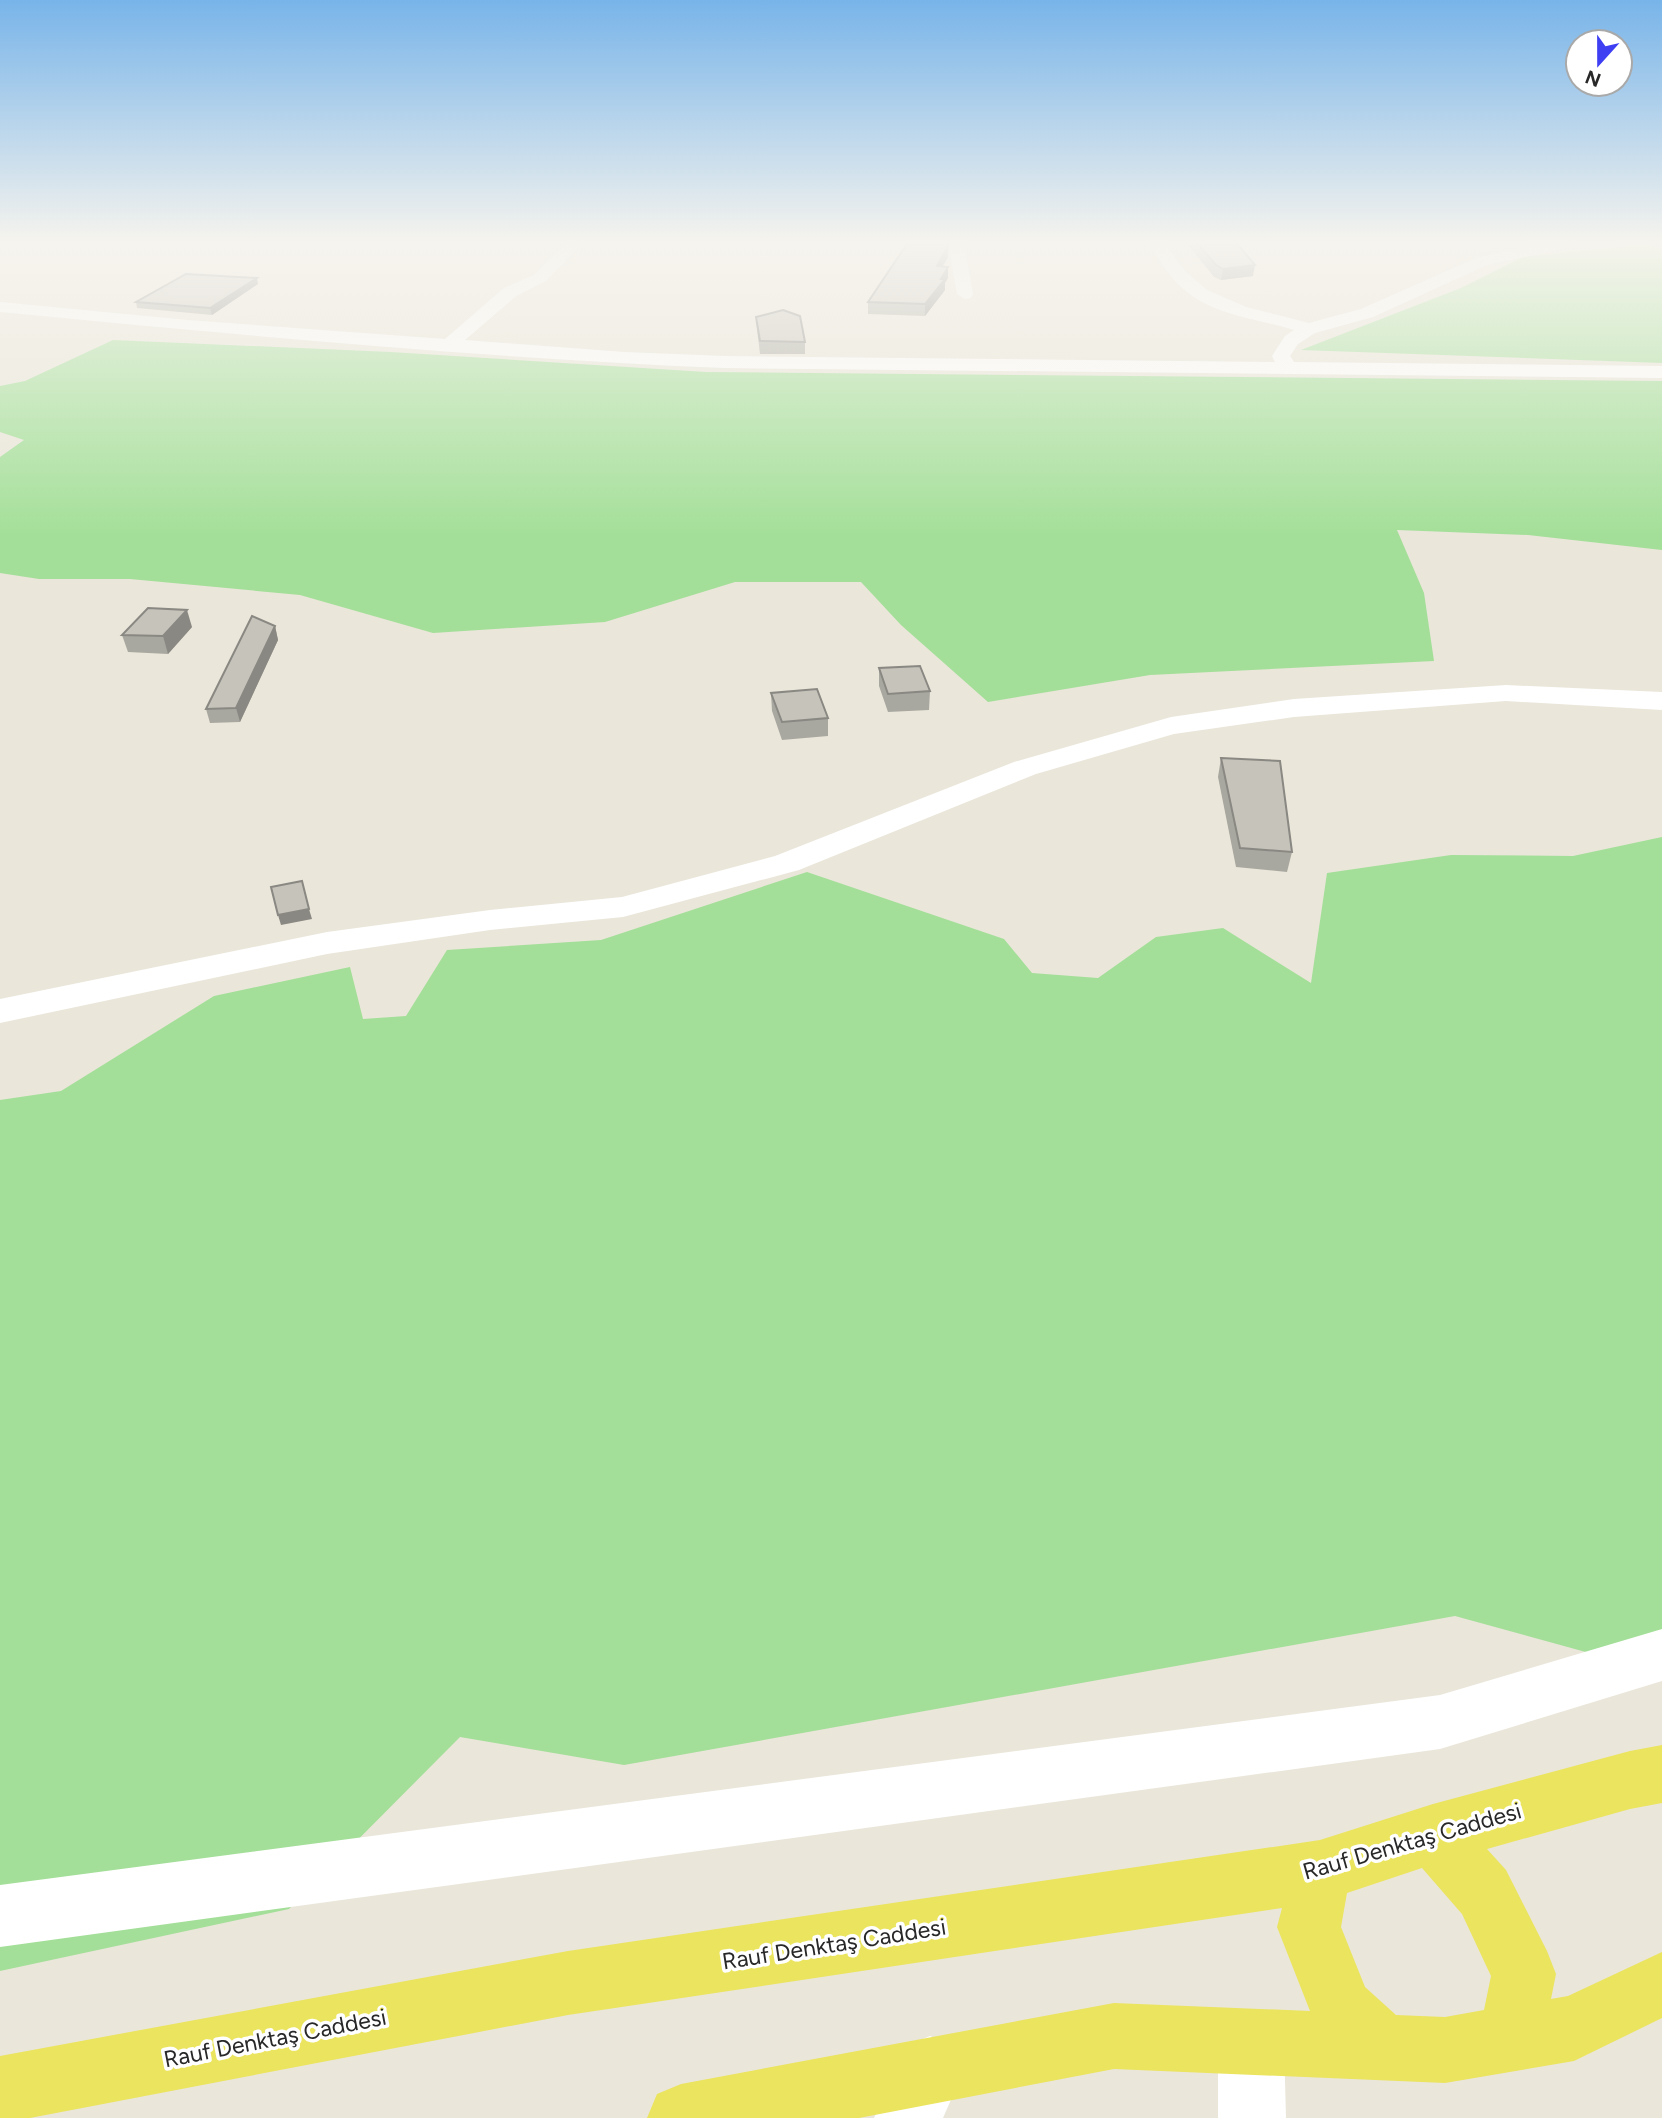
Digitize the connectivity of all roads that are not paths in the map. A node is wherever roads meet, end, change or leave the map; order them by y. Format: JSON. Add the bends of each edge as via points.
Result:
{"nodes":[{"id":1,"x":390,"y":340,"type":"edge"},
{"id":2,"x":456,"y":340,"type":"edge"},
{"id":3,"x":1276,"y":340,"type":"edge"},
{"id":4,"x":1291,"y":340,"type":"edge"},
{"id":5,"x":451,"y":344,"type":"junction"},
{"id":6,"x":1264,"y":367,"type":"junction"},
{"id":7,"x":1287,"y":368,"type":"junction"},
{"id":8,"x":1662,"y":372,"type":"edge"},
{"id":9,"x":1662,"y":701,"type":"edge"},
{"id":10,"x":0,"y":1011,"type":"edge"},
{"id":11,"x":1662,"y":1655,"type":"edge"},
{"id":12,"x":1662,"y":1773,"type":"edge"},
{"id":13,"x":1433,"y":1835,"type":"junction"},
{"id":14,"x":1320,"y":1871,"type":"junction"},
{"id":15,"x":0,"y":1916,"type":"edge"},
{"id":16,"x":1662,"y":1984,"type":"edge"},
{"id":17,"x":1511,"y":2038,"type":"junction"},
{"id":18,"x":1251,"y":2042,"type":"junction"},
{"id":19,"x":1384,"y":2048,"type":"junction"},
{"id":20,"x":0,"y":2090,"type":"edge"},
{"id":21,"x":919,"y":2094,"type":"edge"},
{"id":22,"x":681,"y":2118,"type":"edge"},
{"id":23,"x":1252,"y":2118,"type":"edge"}],
"edges":[{"from":1,"to":5,"type":"street"},
{"from":2,"to":5,"type":"street"},
{"from":3,"to":6,"type":"street","via":[[1265,352]]},
{"from":4,"to":7,"type":"street","via":[[1282,356]]},
{"from":5,"to":6,"type":"street","via":[[725,362]]},
{"from":6,"to":7,"type":"street"},
{"from":7,"to":8,"type":"street"},
{"from":9,"to":10,"type":"street","via":[[1506,693],[1294,708],[1171,726],[1025,768],[787,863],[623,907],[327,943]]},
{"from":11,"to":15,"type":"street","via":[[1440,1722]]},
{"from":12,"to":13,"type":"main road","name":"Rauf Denktaş Caddesi"},
{"from":13,"to":14,"type":"main road","name":"Rauf Denktaş Caddesi"},
{"from":13,"to":17,"type":"main road","via":[[1484,1892],[1524,1974]]},
{"from":14,"to":19,"type":"main road","via":[[1309,1927],[1342,2010]]},
{"from":14,"to":20,"type":"main road","name":"Rauf Denktaş Caddesi","via":[[568,1983]]},
{"from":16,"to":17,"type":"main road","via":[[1574,2028]]},
{"from":17,"to":19,"type":"main road","via":[[1445,2050]]},
{"from":18,"to":19,"type":"main road"},
{"from":18,"to":21,"type":"main road","via":[[1114,2036]]},
{"from":18,"to":23,"type":"street"},
{"from":21,"to":22,"type":"main road"}]}
